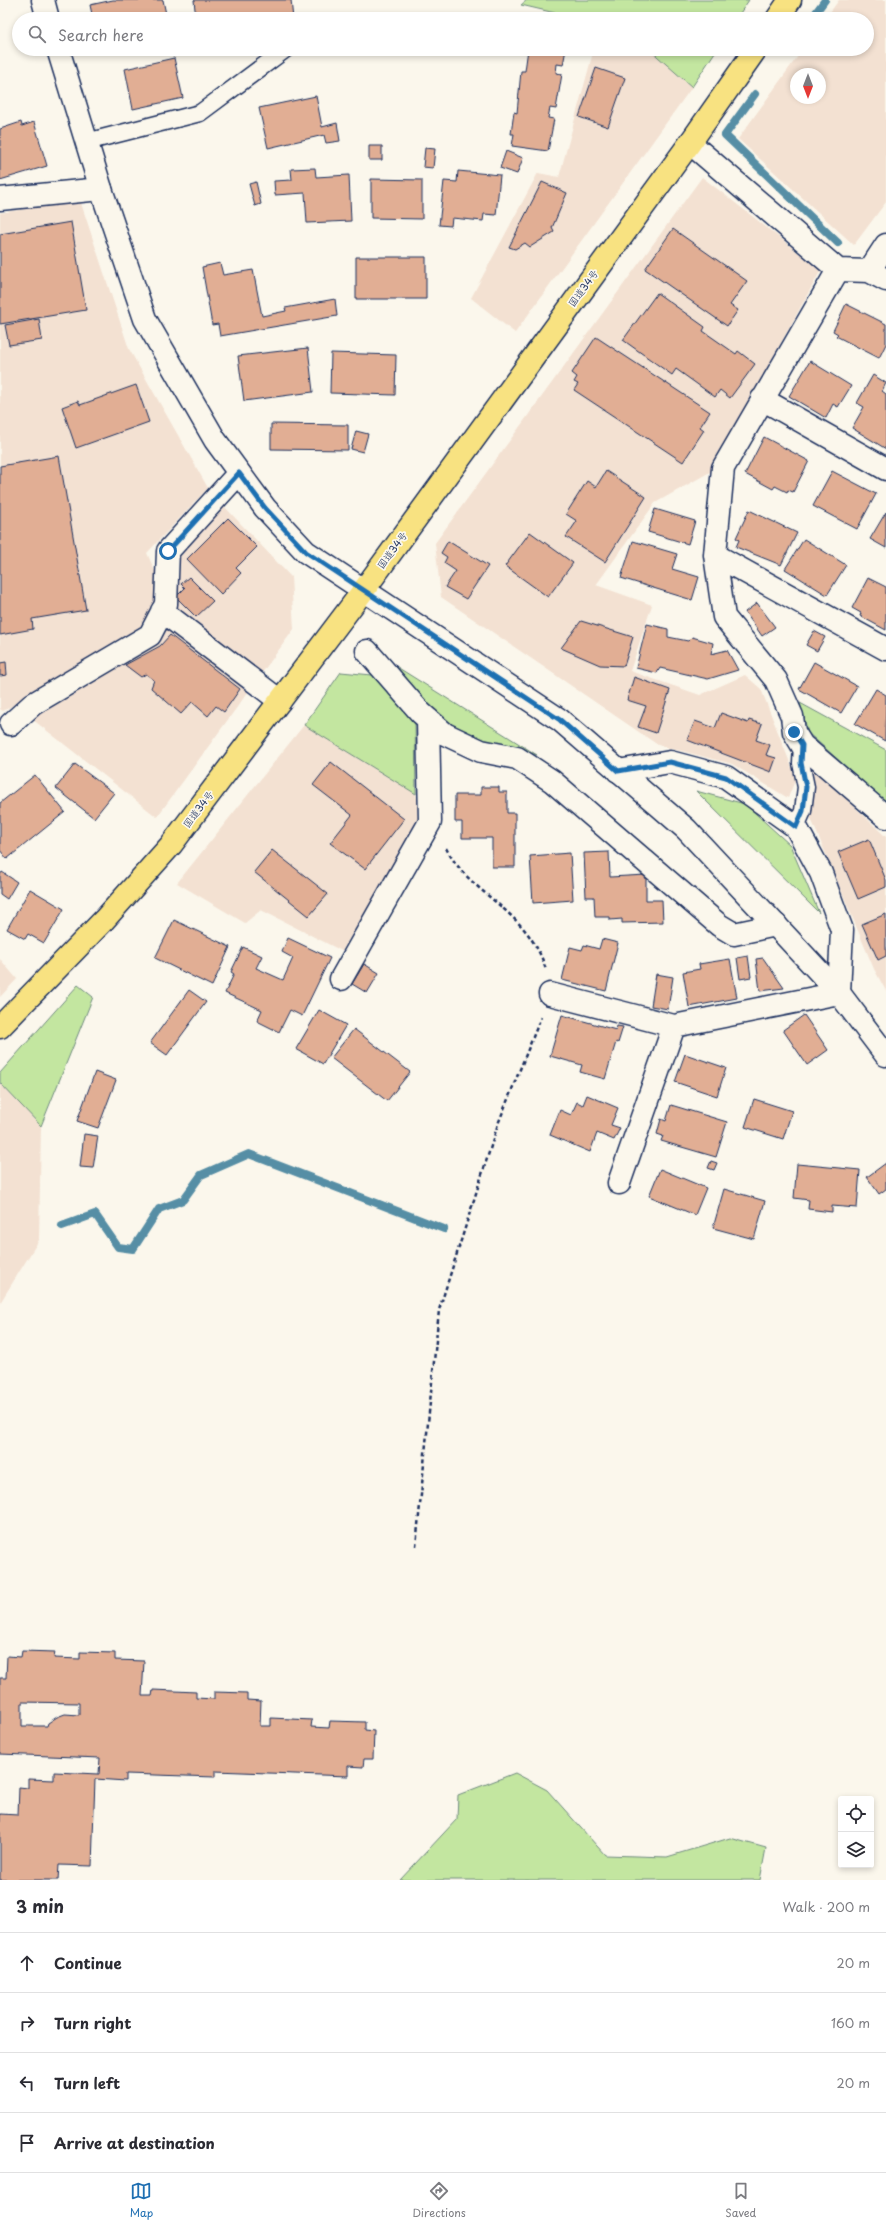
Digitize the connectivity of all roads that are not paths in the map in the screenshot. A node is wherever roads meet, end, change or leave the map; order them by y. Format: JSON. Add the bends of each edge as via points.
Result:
{"nodes":[{"id":1,"x":43,"y":0,"type":"edge"},
{"id":2,"x":790,"y":0,"type":"edge"},
{"id":3,"x":46,"y":12,"type":"edge"},
{"id":4,"x":781,"y":12,"type":"edge"},
{"id":5,"x":60,"y":56,"type":"edge"},
{"id":6,"x":277,"y":56,"type":"edge"},
{"id":7,"x":751,"y":56,"type":"edge"},
{"id":8,"x":86,"y":142,"type":"junction"},
{"id":9,"x":690,"y":144,"type":"junction"},
{"id":10,"x":101,"y":189,"type":"junction"},
{"id":11,"x":0,"y":199,"type":"edge"},
{"id":12,"x":886,"y":245,"type":"edge"},
{"id":13,"x":838,"y":270,"type":"junction"},
{"id":14,"x":877,"y":276,"type":"edge"},
{"id":15,"x":762,"y":399,"type":"junction"},
{"id":16,"x":886,"y":469,"type":"edge"},
{"id":17,"x":239,"y":473,"type":"junction"},
{"id":18,"x":715,"y":555,"type":"junction"},
{"id":19,"x":363,"y":591,"type":"junction"},
{"id":20,"x":162,"y":611,"type":"junction"},
{"id":21,"x":886,"y":649,"type":"edge"},
{"id":22,"x":367,"y":651,"type":"dead end"},
{"id":23,"x":280,"y":701,"type":"junction"},
{"id":24,"x":428,"y":719,"type":"junction"},
{"id":25,"x":11,"y":724,"type":"dead end"},
{"id":26,"x":802,"y":745,"type":"junction"},
{"id":27,"x":618,"y":771,"type":"junction"},
{"id":28,"x":886,"y":817,"type":"edge"},
{"id":29,"x":796,"y":827,"type":"junction"},
{"id":30,"x":776,"y":925,"type":"junction"},
{"id":31,"x":341,"y":979,"type":"dead end"},
{"id":32,"x":838,"y":993,"type":"junction"},
{"id":33,"x":550,"y":994,"type":"road end"},
{"id":34,"x":674,"y":1026,"type":"junction"},
{"id":35,"x":0,"y":1027,"type":"edge"},
{"id":36,"x":885,"y":1052,"type":"edge"},
{"id":37,"x":619,"y":1183,"type":"dead end"}],
"edges":[{"from":1,"to":3,"type":"street"},
{"from":2,"to":4,"type":"highway"},
{"from":5,"to":8,"type":"street"},
{"from":6,"to":8,"type":"lane","via":[[200,113]]},
{"from":7,"to":9,"type":"highway","name":"国道34号"},
{"from":8,"to":10,"type":"street"},
{"from":9,"to":13,"type":"street"},
{"from":9,"to":19,"type":"highway","name":"国道34号"},
{"from":10,"to":11,"type":"street"},
{"from":10,"to":17,"type":"street","via":[[145,319],[215,440]]},
{"from":12,"to":14,"type":"street"},
{"from":13,"to":14,"type":"street"},
{"from":13,"to":15,"type":"street"},
{"from":15,"to":16,"type":"street"},
{"from":15,"to":18,"type":"street","via":[[722,468]]},
{"from":17,"to":19,"type":"street","via":[[265,508],[306,552]]},
{"from":17,"to":20,"type":"street","via":[[168,551],[166,604]]},
{"from":18,"to":21,"type":"street"},
{"from":18,"to":26,"type":"street","via":[[724,617],[776,680],[792,716],[794,732]]},
{"from":19,"to":23,"type":"highway","name":"国道34号"},
{"from":19,"to":27,"type":"street","via":[[560,720]]},
{"from":20,"to":23,"type":"street"},
{"from":20,"to":25,"type":"street","via":[[150,635],[33,704]]},
{"from":22,"to":24,"type":"street"},
{"from":23,"to":35,"type":"highway","name":"国道34号","via":[[171,845],[104,920]]},
{"from":24,"to":30,"type":"street","via":[[445,734],[481,751],[517,758],[552,781],[719,925],[734,934]]},
{"from":24,"to":31,"type":"street","via":[[430,822]]},
{"from":26,"to":28,"type":"street"},
{"from":26,"to":29,"type":"lane","via":[[801,763],[806,787],[803,811]]},
{"from":27,"to":29,"type":"street","via":[[670,762],[726,777]]},
{"from":27,"to":30,"type":"street","via":[[686,829]]},
{"from":29,"to":32,"type":"street","via":[[821,873],[842,930]]},
{"from":30,"to":32,"type":"street"},
{"from":32,"to":34,"type":"street"},
{"from":32,"to":36,"type":"street"},
{"from":33,"to":34,"type":"street"},
{"from":34,"to":37,"type":"street"}]}
